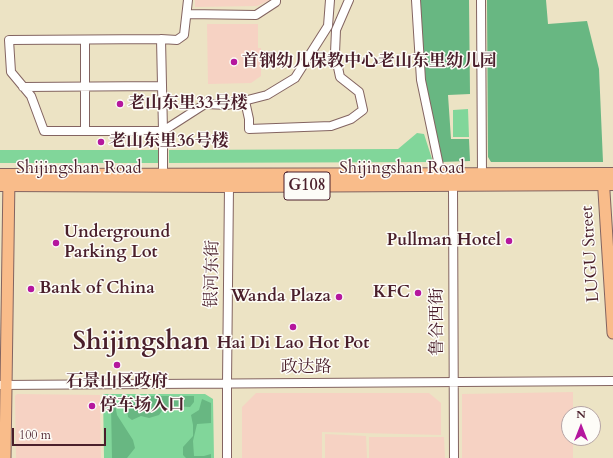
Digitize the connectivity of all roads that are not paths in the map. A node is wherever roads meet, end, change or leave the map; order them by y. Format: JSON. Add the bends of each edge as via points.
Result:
{"nodes":[{"id":1,"x":188,"y":0,"type":"edge"},
{"id":2,"x":276,"y":0,"type":"edge"},
{"id":3,"x":330,"y":0,"type":"edge"},
{"id":4,"x":349,"y":0,"type":"edge"},
{"id":5,"x":416,"y":0,"type":"edge"},
{"id":6,"x":480,"y":0,"type":"edge"},
{"id":7,"x":187,"y":14,"type":"junction"},
{"id":8,"x":161,"y":39,"type":"junction"},
{"id":9,"x":85,"y":40,"type":"junction"},
{"id":10,"x":162,"y":86,"type":"junction"},
{"id":11,"x":23,"y":87,"type":"junction"},
{"id":12,"x":85,"y":87,"type":"junction"},
{"id":13,"x":245,"y":101,"type":"junction"},
{"id":14,"x":85,"y":131,"type":"junction"},
{"id":15,"x":163,"y":131,"type":"junction"},
{"id":16,"x":482,"y":174,"type":"junction"},
{"id":17,"x":163,"y":175,"type":"junction"},
{"id":18,"x":441,"y":175,"type":"junction"},
{"id":19,"x":608,"y":179,"type":"edge"},
{"id":20,"x":5,"y":180,"type":"edge"},
{"id":21,"x":229,"y":186,"type":"junction"},
{"id":22,"x":452,"y":186,"type":"junction"},
{"id":23,"x":613,"y":333,"type":"edge"},
{"id":24,"x":613,"y":381,"type":"edge"},
{"id":25,"x":454,"y":382,"type":"junction"},
{"id":26,"x":227,"y":384,"type":"junction"},
{"id":27,"x":3,"y":385,"type":"edge"},
{"id":28,"x":5,"y":458,"type":"edge"},
{"id":29,"x":227,"y":458,"type":"edge"},
{"id":30,"x":454,"y":458,"type":"edge"}],
"edges":[{"from":1,"to":7,"type":"street"},
{"from":2,"to":7,"type":"street","via":[[256,15]]},
{"from":3,"to":13,"type":"street","via":[[328,26],[295,78],[267,95]]},
{"from":4,"to":13,"type":"street","via":[[336,30],[335,53],[340,77],[359,92],[363,110],[351,120],[331,126],[249,129]]},
{"from":5,"to":18,"type":"street","via":[[421,80]]},
{"from":6,"to":16,"type":"street"},
{"from":7,"to":8,"type":"street","via":[[184,35],[177,40]]},
{"from":8,"to":9,"type":"street"},
{"from":8,"to":10,"type":"street"},
{"from":9,"to":11,"type":"street","via":[[9,40],[10,72]]},
{"from":9,"to":12,"type":"street"},
{"from":10,"to":12,"type":"street"},
{"from":10,"to":15,"type":"street"},
{"from":11,"to":12,"type":"street"},
{"from":11,"to":14,"type":"street","via":[[31,96],[44,131]]},
{"from":12,"to":14,"type":"street"},
{"from":13,"to":15,"type":"street","via":[[228,106],[205,104]]},
{"from":14,"to":15,"type":"street"},
{"from":15,"to":17,"type":"street"},
{"from":16,"to":18,"type":"highway","name":"Shijingshan Road","number":"G108"},
{"from":16,"to":19,"type":"highway","name":"Shijingshan Road","number":"G108"},
{"from":17,"to":18,"type":"highway","name":"Shijingshan Road","number":"G108"},
{"from":17,"to":20,"type":"highway","name":"Shijingshan Road","number":"G108"},
{"from":19,"to":22,"type":"highway","name":"Shijingshan Road","number":"G108"},
{"from":19,"to":23,"type":"main road","name":"LUGU Street"},
{"from":20,"to":21,"type":"highway","name":"Shijingshan Road","number":"G108"},
{"from":20,"to":27,"type":"main road"},
{"from":21,"to":22,"type":"highway","name":"Shijingshan Road","number":"G108"},
{"from":21,"to":26,"type":"street","name":"银河东街"},
{"from":22,"to":25,"type":"street","name":"鲁谷西街"},
{"from":24,"to":25,"type":"street","name":"政达路"},
{"from":25,"to":26,"type":"street","name":"政达路"},
{"from":25,"to":30,"type":"street","name":"鲁谷西街"},
{"from":26,"to":27,"type":"street","name":"政达路"},
{"from":26,"to":29,"type":"street","name":"银河东街"},
{"from":27,"to":28,"type":"main road"}]}
